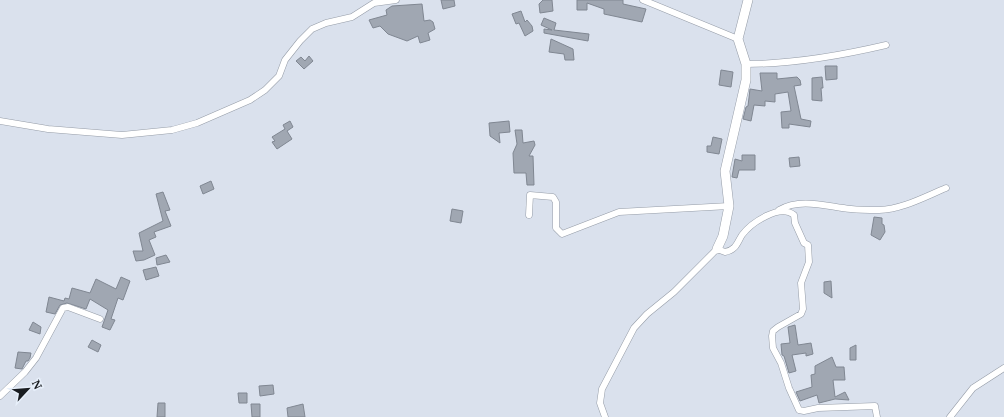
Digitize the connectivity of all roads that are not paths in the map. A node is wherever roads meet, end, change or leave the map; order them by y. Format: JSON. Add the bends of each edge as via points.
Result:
{"nodes":[{"id":1,"x":396,"y":0,"type":"edge"},
{"id":2,"x":643,"y":0,"type":"edge"},
{"id":3,"x":748,"y":0,"type":"edge"},
{"id":4,"x":738,"y":39,"type":"junction"},
{"id":5,"x":886,"y":45,"type":"dead end"},
{"id":6,"x":746,"y":64,"type":"junction"},
{"id":7,"x":0,"y":121,"type":"edge"},
{"id":8,"x":946,"y":188,"type":"dead end"},
{"id":9,"x":729,"y":206,"type":"junction"},
{"id":10,"x":777,"y":210,"type":"junction"},
{"id":11,"x":529,"y":215,"type":"dead end"},
{"id":12,"x":717,"y":249,"type":"junction"},
{"id":13,"x":100,"y":319,"type":"dead end"},
{"id":14,"x":1004,"y":368,"type":"edge"},
{"id":15,"x":0,"y":396,"type":"edge"},
{"id":16,"x":605,"y":417,"type":"edge"},
{"id":17,"x":877,"y":417,"type":"edge"},
{"id":18,"x":950,"y":417,"type":"edge"}],
"edges":[{"from":1,"to":7,"type":"street","via":[[374,3],[352,17],[312,29],[300,40],[285,60],[278,76],[266,90],[250,100],[197,123],[172,130],[122,135],[48,129]]},
{"from":2,"to":4,"type":"street"},
{"from":3,"to":4,"type":"street"},
{"from":4,"to":6,"type":"street"},
{"from":5,"to":6,"type":"street","via":[[805,61]]},
{"from":6,"to":9,"type":"street","via":[[744,94],[725,171]]},
{"from":8,"to":10,"type":"street","via":[[900,207],[880,210],[853,210],[804,203],[788,205]]},
{"from":9,"to":11,"type":"street","via":[[619,212],[562,234],[556,228],[556,202],[553,197],[530,195]]},
{"from":9,"to":12,"type":"street","via":[[723,236]]},
{"from":10,"to":12,"type":"street","via":[[743,234],[738,245],[731,251]]},
{"from":10,"to":17,"type":"street","via":[[794,214],[798,231],[804,244],[808,245],[809,251],[806,272],[801,283],[801,314],[778,327],[772,336],[773,348],[799,410],[875,406]]},
{"from":12,"to":16,"type":"street","via":[[634,328],[602,389],[600,404]]},
{"from":13,"to":15,"type":"street","via":[[68,307],[63,308],[29,367]]},
{"from":14,"to":18,"type":"street","via":[[973,388]]}]}
